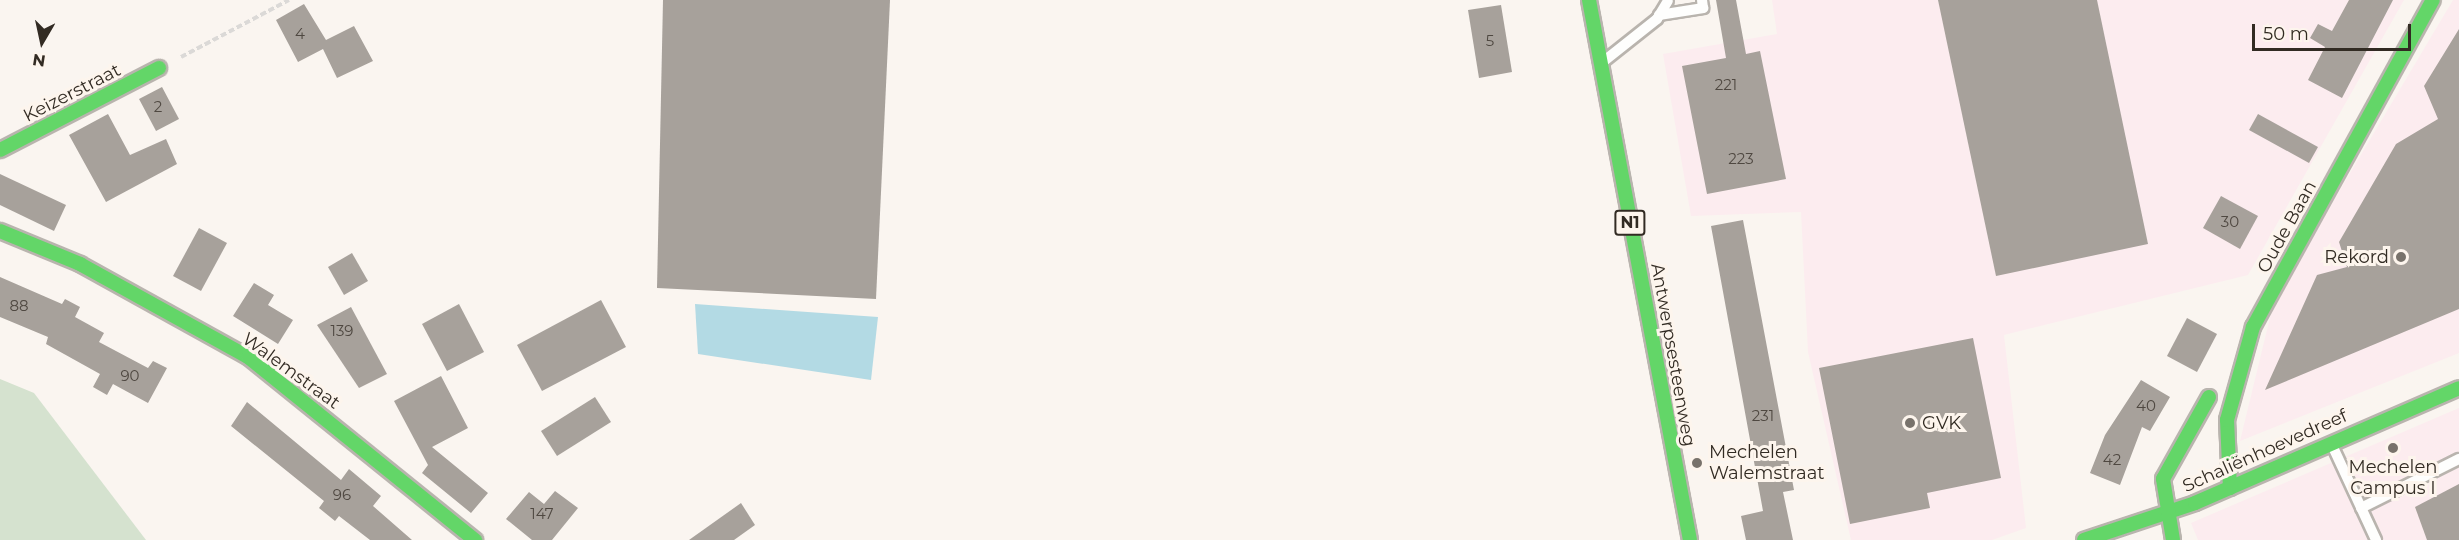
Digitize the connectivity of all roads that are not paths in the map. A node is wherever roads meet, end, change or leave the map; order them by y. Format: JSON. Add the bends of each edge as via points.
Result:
{"nodes":[{"id":1,"x":1589,"y":0,"type":"edge"},
{"id":2,"x":1702,"y":0,"type":"edge"},
{"id":3,"x":2433,"y":0,"type":"edge"},
{"id":4,"x":1668,"y":1,"type":"edge"},
{"id":5,"x":1659,"y":15,"type":"junction"},
{"id":6,"x":1601,"y":63,"type":"junction"},
{"id":7,"x":159,"y":68,"type":"road end"},
{"id":8,"x":0,"y":150,"type":"edge"},
{"id":9,"x":0,"y":231,"type":"edge"},
{"id":10,"x":2459,"y":388,"type":"edge"},
{"id":11,"x":2209,"y":397,"type":"dead end"},
{"id":12,"x":2330,"y":441,"type":"junction"},
{"id":13,"x":2459,"y":459,"type":"edge"},
{"id":14,"x":2230,"y":488,"type":"junction"},
{"id":15,"x":2361,"y":508,"type":"junction"},
{"id":16,"x":2165,"y":514,"type":"junction"},
{"id":17,"x":475,"y":540,"type":"edge"},
{"id":18,"x":1690,"y":540,"type":"edge"},
{"id":19,"x":2084,"y":540,"type":"edge"},
{"id":20,"x":2173,"y":540,"type":"edge"},
{"id":21,"x":2376,"y":540,"type":"edge"}],
"edges":[{"from":1,"to":6,"type":"street","name":"Antwerpsesteenweg","number":"N1"},
{"from":2,"to":5,"type":"lane","via":[[1703,9]]},
{"from":3,"to":14,"type":"street","name":"Oude Baan","via":[[2253,327],[2227,420]]},
{"from":4,"to":5,"type":"lane"},
{"from":5,"to":6,"type":"lane"},
{"from":6,"to":18,"type":"street","name":"Antwerpsesteenweg","number":"N1"},
{"from":7,"to":8,"type":"street","name":"Keizerstraat"},
{"from":9,"to":17,"type":"street","name":"Walemstraat","via":[[80,264],[248,357]]},
{"from":10,"to":12,"type":"street","name":"Schaliënhoevedreef"},
{"from":11,"to":16,"type":"street","via":[[2163,479]]},
{"from":12,"to":14,"type":"street","name":"Schaliënhoevedreef"},
{"from":12,"to":15,"type":"lane"},
{"from":13,"to":15,"type":"lane"},
{"from":14,"to":16,"type":"street","name":"Schaliënhoevedreef"},
{"from":15,"to":21,"type":"lane"},
{"from":16,"to":19,"type":"street","name":"Schaliënhoevedreef"},
{"from":16,"to":20,"type":"street"}]}
